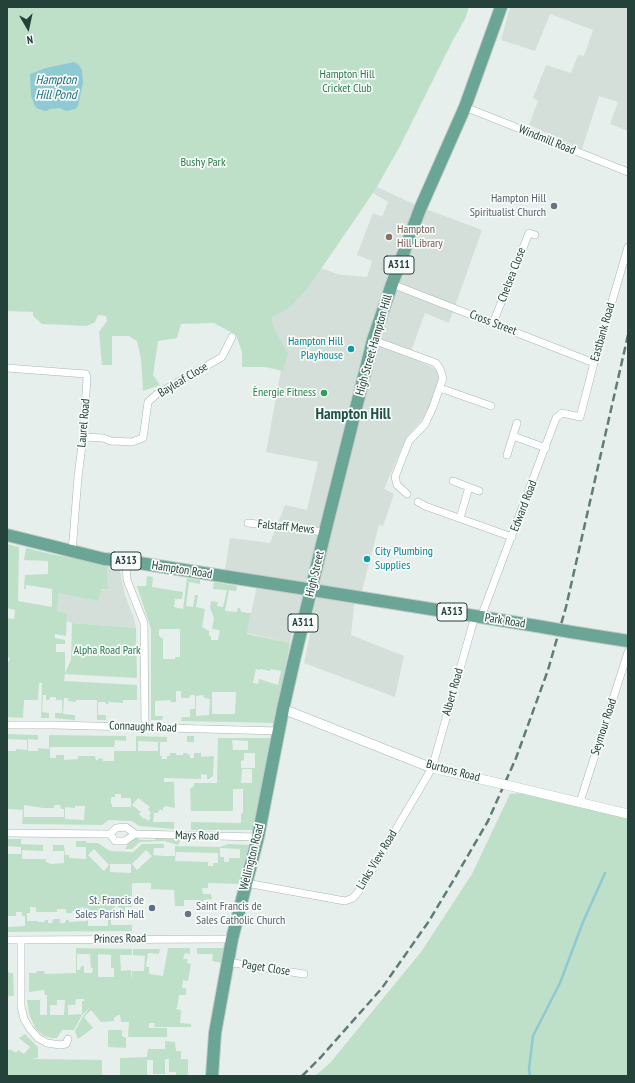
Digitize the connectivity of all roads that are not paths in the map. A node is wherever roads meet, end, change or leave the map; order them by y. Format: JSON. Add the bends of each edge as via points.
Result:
{"nodes":[{"id":1,"x":501,"y":7,"type":"edge"},
{"id":2,"x":465,"y":107,"type":"junction"},
{"id":3,"x":628,"y":172,"type":"edge"},
{"id":4,"x":535,"y":235,"type":"dead end"},
{"id":5,"x":628,"y":247,"type":"edge"},
{"id":6,"x":392,"y":284,"type":"junction"},
{"id":7,"x":493,"y":324,"type":"junction"},
{"id":8,"x":232,"y":337,"type":"dead end"},
{"id":9,"x":373,"y":340,"type":"junction"},
{"id":10,"x":594,"y":363,"type":"junction"},
{"id":11,"x":7,"y":368,"type":"edge"},
{"id":12,"x":440,"y":388,"type":"junction"},
{"id":13,"x":490,"y":406,"type":"dead end"},
{"id":14,"x":580,"y":417,"type":"joint"},
{"id":15,"x":517,"y":423,"type":"dead end"},
{"id":16,"x":513,"y":436,"type":"junction"},
{"id":17,"x":83,"y":437,"type":"junction"},
{"id":18,"x":546,"y":448,"type":"junction"},
{"id":19,"x":507,"y":455,"type":"dead end"},
{"id":20,"x":453,"y":481,"type":"dead end"},
{"id":21,"x":469,"y":487,"type":"junction"},
{"id":22,"x":479,"y":491,"type":"dead end"},
{"id":23,"x":407,"y":494,"type":"dead end"},
{"id":24,"x":418,"y":502,"type":"dead end"},
{"id":25,"x":460,"y":518,"type":"junction"},
{"id":26,"x":248,"y":523,"type":"dead end"},
{"id":27,"x":325,"y":532,"type":"junction"},
{"id":28,"x":7,"y":535,"type":"edge"},
{"id":29,"x":512,"y":537,"type":"junction"},
{"id":30,"x":72,"y":552,"type":"junction"},
{"id":31,"x":126,"y":561,"type":"junction"},
{"id":32,"x":311,"y":590,"type":"junction"},
{"id":33,"x":478,"y":617,"type":"junction"},
{"id":34,"x":628,"y":641,"type":"edge"},
{"id":35,"x":628,"y":652,"type":"edge"},
{"id":36,"x":283,"y":709,"type":"junction"},
{"id":37,"x":7,"y":725,"type":"edge"},
{"id":38,"x":144,"y":728,"type":"junction"},
{"id":39,"x":279,"y":731,"type":"junction"},
{"id":40,"x":432,"y":768,"type":"junction"},
{"id":41,"x":580,"y":802,"type":"junction"},
{"id":42,"x":628,"y":814,"type":"edge"},
{"id":43,"x":7,"y":833,"type":"edge"},
{"id":44,"x":110,"y":834,"type":"junction"},
{"id":45,"x":135,"y":834,"type":"junction"},
{"id":46,"x":258,"y":837,"type":"junction"},
{"id":47,"x":246,"y":883,"type":"junction"},
{"id":48,"x":232,"y":939,"type":"junction"},
{"id":49,"x":7,"y":940,"type":"edge"},
{"id":50,"x":22,"y":940,"type":"junction"},
{"id":51,"x":227,"y":962,"type":"junction"},
{"id":52,"x":304,"y":974,"type":"dead end"},
{"id":53,"x":68,"y":1039,"type":"dead end"},
{"id":54,"x":212,"y":1076,"type":"edge"}],
"edges":[{"from":1,"to":2,"type":"main road","name":"High Street Hampton Hill","number":"A311"},
{"from":2,"to":3,"type":"street","name":"Windmill Road"},
{"from":2,"to":6,"type":"main road","name":"High Street Hampton Hill","number":"A311","via":[[420,209]]},
{"from":4,"to":7,"type":"street","name":"Chelsea Close","via":[[529,233]]},
{"from":5,"to":10,"type":"street","name":"Eastbank Road"},
{"from":6,"to":7,"type":"street","name":"Cross Street"},
{"from":6,"to":9,"type":"main road","name":"High Street Hampton Hill","number":"A311"},
{"from":7,"to":10,"type":"street","name":"Cross Street"},
{"from":8,"to":17,"type":"street","name":"Bayleaf Close","via":[[222,357],[157,394],[148,402],[143,438],[132,442]]},
{"from":9,"to":12,"type":"street","via":[[436,363],[443,378]]},
{"from":9,"to":27,"type":"main road","name":"High Street Hampton Hill","number":"A311"},
{"from":10,"to":14,"type":"street","name":"Eastbank Road"},
{"from":11,"to":17,"type":"street","name":"Laurel Road","via":[[86,374]]},
{"from":12,"to":13,"type":"street"},
{"from":12,"to":23,"type":"street","via":[[425,424],[409,441],[395,477],[397,485]]},
{"from":14,"to":18,"type":"street","name":"Edward Road","via":[[562,413],[556,418]]},
{"from":15,"to":16,"type":"street"},
{"from":16,"to":18,"type":"street"},
{"from":16,"to":19,"type":"street"},
{"from":17,"to":30,"type":"street","name":"Laurel Road"},
{"from":18,"to":29,"type":"street","name":"Edward Road"},
{"from":20,"to":21,"type":"street"},
{"from":21,"to":22,"type":"street"},
{"from":21,"to":25,"type":"street"},
{"from":24,"to":25,"type":"street"},
{"from":25,"to":29,"type":"street"},
{"from":26,"to":27,"type":"street","name":"Falstaff Mews"},
{"from":27,"to":32,"type":"main road","name":"High Street","number":"A311"},
{"from":28,"to":30,"type":"main road","name":"Hampton Road","number":"A313"},
{"from":29,"to":33,"type":"street","name":"Edward Road"},
{"from":30,"to":31,"type":"main road","name":"Hampton Road","number":"A313"},
{"from":31,"to":32,"type":"main road","name":"Hampton Road","number":"A313"},
{"from":31,"to":38,"type":"street","via":[[127,580],[144,623]]},
{"from":32,"to":33,"type":"main road","name":"Park Road","number":"A313"},
{"from":32,"to":36,"type":"main road","name":"High Street","number":"A311"},
{"from":33,"to":34,"type":"main road","name":"Park Road","number":"A313","bridge":true},
{"from":33,"to":40,"type":"street","name":"Albert Road"},
{"from":35,"to":41,"type":"street","name":"Seymour Road"},
{"from":36,"to":39,"type":"main road","name":"Wellington Road","number":"A311"},
{"from":36,"to":40,"type":"street","name":"Burtons Road"},
{"from":37,"to":38,"type":"street","name":"Connaught Road"},
{"from":38,"to":39,"type":"street","name":"Connaught Road"},
{"from":39,"to":46,"type":"main road","name":"Wellington Road","number":"A311"},
{"from":40,"to":41,"type":"street","name":"Burtons Road","bridge":true},
{"from":40,"to":47,"type":"street","name":"Links View Road","via":[[353,898],[345,902]]},
{"from":41,"to":42,"type":"street","name":"Burtons Road"},
{"from":43,"to":44,"type":"street","name":"Mays Road"},
{"from":44,"to":45,"type":"street","name":"Mays Road","via":[[116,828],[126,828]]},
{"from":44,"to":45,"type":"street","name":"Mays Road","via":[[115,841],[125,841]]},
{"from":45,"to":46,"type":"street","name":"Mays Road"},
{"from":46,"to":47,"type":"main road","name":"Wellington Road","number":"A311"},
{"from":47,"to":48,"type":"main road","name":"Wellington Road","number":"A311"},
{"from":48,"to":50,"type":"street","name":"Princes Road"},
{"from":48,"to":51,"type":"main road","name":"Wellington Road","number":"A311"},
{"from":49,"to":50,"type":"street","name":"Princes Road"},
{"from":50,"to":53,"type":"street","via":[[21,1006],[24,1019],[38,1038],[48,1043],[66,1044]]},
{"from":51,"to":52,"type":"street","name":"Paget Close"},
{"from":51,"to":54,"type":"main road","name":"Wellington Road","number":"A311","via":[[215,1032]]}]}
